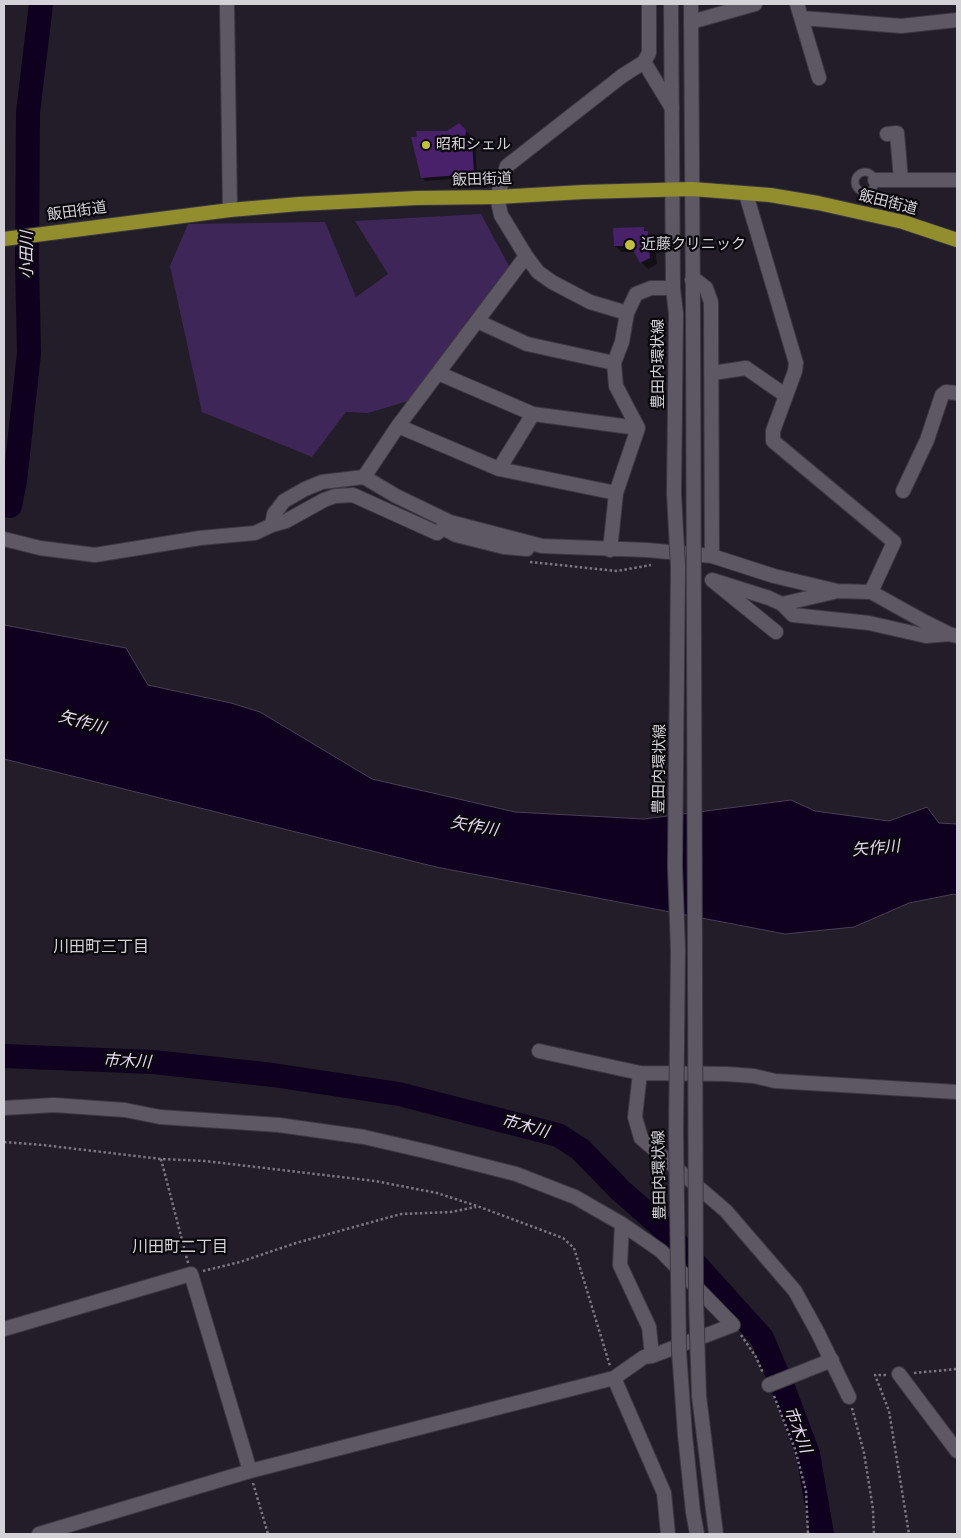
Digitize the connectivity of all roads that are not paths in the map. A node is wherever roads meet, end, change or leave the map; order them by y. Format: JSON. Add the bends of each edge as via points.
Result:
{"nodes":[{"id":1,"x":227,"y":4,"type":"edge"},
{"id":2,"x":649,"y":4,"type":"edge"},
{"id":3,"x":671,"y":4,"type":"edge"},
{"id":4,"x":691,"y":4,"type":"edge"},
{"id":5,"x":755,"y":4,"type":"edge"},
{"id":6,"x":797,"y":4,"type":"edge"},
{"id":7,"x":802,"y":18,"type":"junction"},
{"id":8,"x":957,"y":20,"type":"edge"},
{"id":9,"x":691,"y":22,"type":"junction"},
{"id":10,"x":644,"y":62,"type":"junction"},
{"id":11,"x":819,"y":78,"type":"dead end"},
{"id":12,"x":672,"y":108,"type":"junction"},
{"id":13,"x":887,"y":134,"type":"dead end"},
{"id":14,"x":875,"y":180,"type":"dead end"},
{"id":15,"x":901,"y":180,"type":"junction"},
{"id":16,"x":957,"y":180,"type":"edge"},
{"id":17,"x":692,"y":188,"type":"junction"},
{"id":18,"x":672,"y":189,"type":"junction"},
{"id":19,"x":746,"y":194,"type":"junction"},
{"id":20,"x":497,"y":197,"type":"junction"},
{"id":21,"x":230,"y":210,"type":"junction"},
{"id":22,"x":4,"y":239,"type":"edge"},
{"id":23,"x":957,"y":240,"type":"edge"},
{"id":24,"x":526,"y":256,"type":"junction"},
{"id":25,"x":692,"y":280,"type":"junction"},
{"id":26,"x":673,"y":288,"type":"junction"},
{"id":27,"x":627,"y":313,"type":"junction"},
{"id":28,"x":477,"y":321,"type":"junction"},
{"id":29,"x":614,"y":363,"type":"junction"},
{"id":30,"x":438,"y":373,"type":"junction"},
{"id":31,"x":713,"y":373,"type":"junction"},
{"id":32,"x":957,"y":393,"type":"edge"},
{"id":33,"x":785,"y":395,"type":"junction"},
{"id":34,"x":533,"y":414,"type":"junction"},
{"id":35,"x":398,"y":426,"type":"junction"},
{"id":36,"x":638,"y":428,"type":"junction"},
{"id":37,"x":499,"y":469,"type":"junction"},
{"id":38,"x":364,"y":477,"type":"junction"},
{"id":39,"x":903,"y":491,"type":"dead end"},
{"id":40,"x":616,"y":493,"type":"junction"},
{"id":41,"x":272,"y":525,"type":"junction"},
{"id":42,"x":4,"y":538,"type":"edge"},
{"id":43,"x":542,"y":546,"type":"junction"},
{"id":44,"x":610,"y":550,"type":"junction"},
{"id":45,"x":712,"y":556,"type":"junction"},
{"id":46,"x":837,"y":591,"type":"junction"},
{"id":47,"x":871,"y":592,"type":"junction"},
{"id":48,"x":782,"y":604,"type":"junction"},
{"id":49,"x":776,"y":632,"type":"dead end"},
{"id":50,"x":953,"y":635,"type":"edge"},
{"id":51,"x":539,"y":1051,"type":"dead end"},
{"id":52,"x":640,"y":1074,"type":"junction"},
{"id":53,"x":957,"y":1092,"type":"edge"},
{"id":54,"x":4,"y":1108,"type":"edge"},
{"id":55,"x":622,"y":1224,"type":"junction"},
{"id":56,"x":4,"y":1329,"type":"edge"},
{"id":57,"x":652,"y":1356,"type":"junction"},
{"id":58,"x":832,"y":1360,"type":"junction"},
{"id":59,"x":898,"y":1374,"type":"road end"},
{"id":60,"x":614,"y":1378,"type":"junction"},
{"id":61,"x":768,"y":1385,"type":"road end"},
{"id":62,"x":849,"y":1397,"type":"road end"},
{"id":63,"x":957,"y":1451,"type":"edge"},
{"id":64,"x":250,"y":1471,"type":"junction"},
{"id":65,"x":39,"y":1534,"type":"edge"},
{"id":66,"x":668,"y":1534,"type":"edge"},
{"id":67,"x":697,"y":1534,"type":"edge"},
{"id":68,"x":716,"y":1534,"type":"edge"}],
"edges":[{"from":1,"to":21,"type":"street"},
{"from":2,"to":10,"type":"street","via":[[649,53]]},
{"from":3,"to":12,"type":"street","name":"豊田内環状線"},
{"from":4,"to":9,"type":"street"},
{"from":5,"to":9,"type":"street"},
{"from":6,"to":7,"type":"street"},
{"from":7,"to":8,"type":"street","via":[[901,26]]},
{"from":7,"to":11,"type":"street"},
{"from":9,"to":17,"type":"street"},
{"from":10,"to":12,"type":"street"},
{"from":10,"to":20,"type":"street","via":[[507,166]]},
{"from":12,"to":18,"type":"street","name":"豊田内環状線"},
{"from":13,"to":15,"type":"street","via":[[897,133]]},
{"from":14,"to":15,"type":"street"},
{"from":15,"to":16,"type":"street"},
{"from":17,"to":18,"type":"highway","name":"飯田街道"},
{"from":17,"to":19,"type":"highway","name":"飯田街道"},
{"from":17,"to":25,"type":"street"},
{"from":18,"to":20,"type":"highway","name":"飯田街道"},
{"from":18,"to":26,"type":"street","name":"豊田内環状線"},
{"from":19,"to":23,"type":"highway","name":"飯田街道","via":[[770,195],[873,214]]},
{"from":19,"to":33,"type":"street","via":[[796,363]]},
{"from":20,"to":21,"type":"highway","name":"飯田街道","via":[[418,198]]},
{"from":20,"to":24,"type":"street","via":[[501,215]]},
{"from":21,"to":22,"type":"highway","name":"飯田街道"},
{"from":24,"to":27,"type":"street","via":[[538,272],[552,282],[590,302]]},
{"from":24,"to":28,"type":"street"},
{"from":25,"to":31,"type":"street","via":[[706,288],[711,302]]},
{"from":25,"to":68,"type":"street","bridge":true,"via":[[696,1299],[699,1396]]},
{"from":26,"to":27,"type":"street","via":[[651,288],[636,294]]},
{"from":26,"to":67,"type":"street","name":"豊田内環状線","bridge":true,"via":[[676,314],[674,494],[678,567],[675,866],[679,1351]]},
{"from":27,"to":29,"type":"street"},
{"from":28,"to":29,"type":"street","via":[[527,344]]},
{"from":28,"to":30,"type":"street"},
{"from":29,"to":36,"type":"street","via":[[616,386]]},
{"from":30,"to":34,"type":"street"},
{"from":30,"to":35,"type":"street"},
{"from":31,"to":33,"type":"street","via":[[746,368]]},
{"from":31,"to":45,"type":"street"},
{"from":32,"to":39,"type":"street","via":[[942,395],[927,440]]},
{"from":33,"to":47,"type":"street","via":[[773,431],[774,441],[894,542]]},
{"from":34,"to":36,"type":"street"},
{"from":34,"to":37,"type":"street"},
{"from":35,"to":37,"type":"street"},
{"from":35,"to":38,"type":"street"},
{"from":36,"to":40,"type":"street"},
{"from":37,"to":40,"type":"street"},
{"from":38,"to":41,"type":"street","via":[[322,482],[305,490],[284,502],[274,514]]},
{"from":38,"to":43,"type":"street","via":[[450,522]]},
{"from":40,"to":44,"type":"street"},
{"from":41,"to":42,"type":"street","via":[[255,533],[200,538],[95,555],[40,548]]},
{"from":41,"to":43,"type":"street","via":[[335,496],[353,495],[437,533],[443,528],[456,535],[504,547],[531,550]]},
{"from":43,"to":44,"type":"street"},
{"from":44,"to":45,"type":"street"},
{"from":45,"to":46,"type":"street","via":[[774,576]]},
{"from":46,"to":47,"type":"street"},
{"from":46,"to":48,"type":"street"},
{"from":47,"to":50,"type":"street"},
{"from":48,"to":49,"type":"street","via":[[712,580]]},
{"from":48,"to":50,"type":"street","via":[[793,615],[868,624],[926,636]]},
{"from":51,"to":52,"type":"street"},
{"from":52,"to":53,"type":"street","via":[[728,1074],[775,1081]]},
{"from":52,"to":58,"type":"street","via":[[635,1117],[641,1138],[733,1218],[795,1292]]},
{"from":54,"to":55,"type":"street","via":[[54,1105],[117,1110],[279,1125],[364,1137],[516,1174],[575,1197]]},
{"from":55,"to":57,"type":"street","via":[[620,1265],[649,1327]]},
{"from":55,"to":57,"type":"street","via":[[661,1251],[733,1325]]},
{"from":56,"to":64,"type":"street","via":[[191,1274]]},
{"from":57,"to":60,"type":"street","via":[[644,1357]]},
{"from":58,"to":61,"type":"street"},
{"from":58,"to":62,"type":"street"},
{"from":59,"to":63,"type":"street"},
{"from":60,"to":64,"type":"street"},
{"from":60,"to":66,"type":"street","via":[[664,1492]]},
{"from":64,"to":65,"type":"street"}]}
